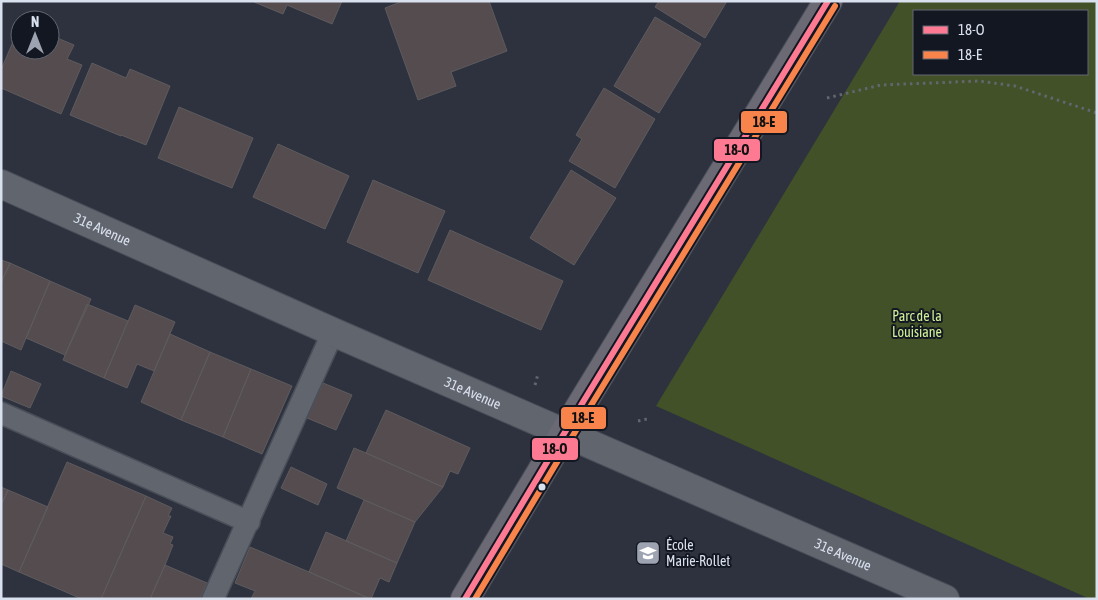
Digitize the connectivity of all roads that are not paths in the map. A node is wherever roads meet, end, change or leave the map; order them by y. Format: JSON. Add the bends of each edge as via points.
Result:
{"nodes":[{"id":1,"x":828,"y":1,"type":"edge"},
{"id":2,"x":1,"y":184,"type":"edge"},
{"id":3,"x":333,"y":332,"type":"junction"},
{"id":4,"x":1,"y":413,"type":"edge"},
{"id":5,"x":565,"y":432,"type":"junction"},
{"id":6,"x":248,"y":522,"type":"junction"},
{"id":7,"x":213,"y":599,"type":"edge"},
{"id":8,"x":465,"y":599,"type":"edge"},
{"id":9,"x":945,"y":599,"type":"edge"}],
"edges":[{"from":1,"to":5,"type":"street"},
{"from":2,"to":3,"type":"street","name":"31e Avenue"},
{"from":3,"to":5,"type":"street","name":"31e Avenue"},
{"from":3,"to":6,"type":"lane"},
{"from":4,"to":6,"type":"lane"},
{"from":5,"to":8,"type":"street"},
{"from":5,"to":9,"type":"street","name":"31e Avenue"},
{"from":6,"to":7,"type":"lane"}]}
